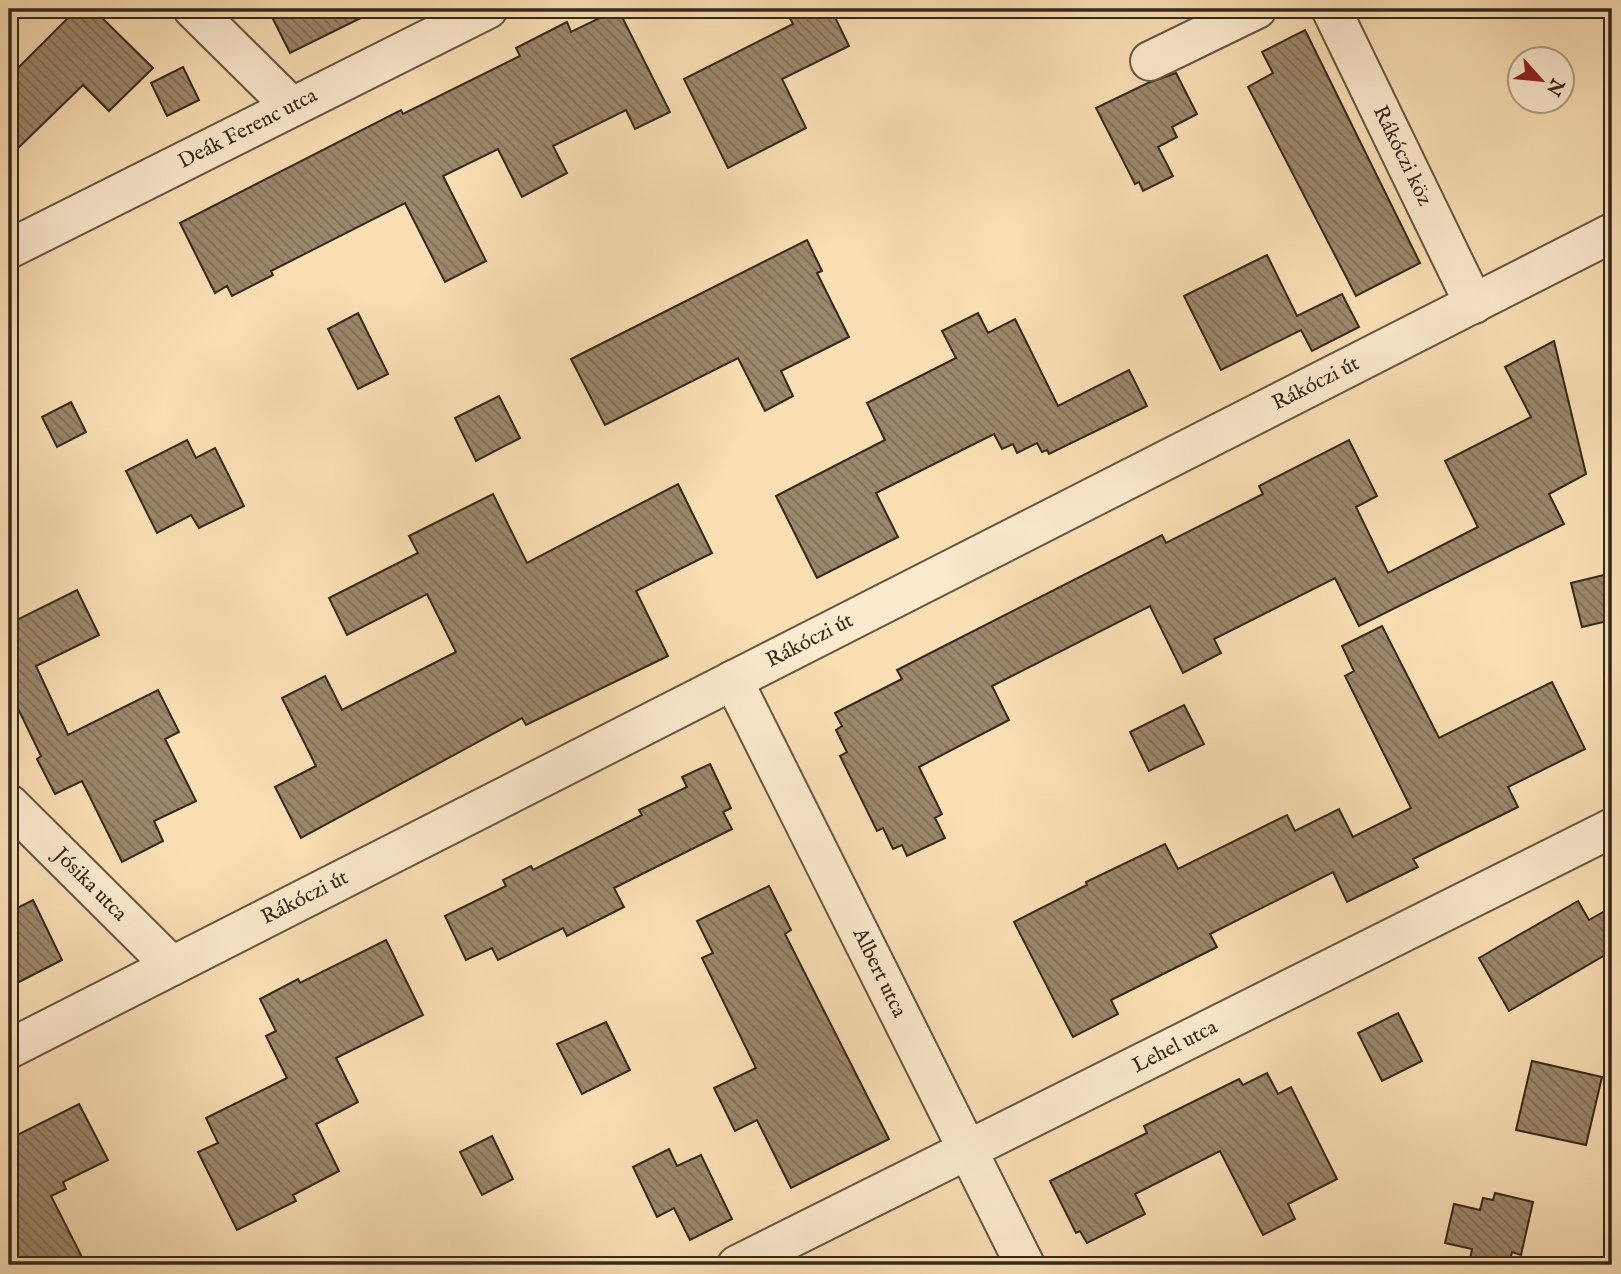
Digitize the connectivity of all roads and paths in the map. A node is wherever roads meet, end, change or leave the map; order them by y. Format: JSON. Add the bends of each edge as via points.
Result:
{"nodes":[{"id":1,"x":193,"y":9,"type":"edge"},
{"id":2,"x":488,"y":9,"type":"edge"},
{"id":3,"x":1257,"y":9,"type":"edge"},
{"id":4,"x":1331,"y":9,"type":"edge"},
{"id":5,"x":1150,"y":61,"type":"dead end"},
{"id":6,"x":292,"y":107,"type":"junction"},
{"id":7,"x":1612,"y":233,"type":"edge"},
{"id":8,"x":9,"y":249,"type":"edge"},
{"id":9,"x":1474,"y":304,"type":"junction"},
{"id":10,"x":733,"y":680,"type":"junction"},
{"id":11,"x":9,"y":804,"type":"edge"},
{"id":12,"x":1612,"y":828,"type":"edge"},
{"id":13,"x":172,"y":966,"type":"junction"},
{"id":14,"x":9,"y":1049,"type":"edge"},
{"id":15,"x":968,"y":1151,"type":"junction"},
{"id":16,"x":737,"y":1265,"type":"edge"},
{"id":17,"x":1025,"y":1265,"type":"edge"}],
"edges":[{"from":1,"to":6,"type":"street"},
{"from":2,"to":6,"type":"street","name":"Deák Ferenc utca"},
{"from":3,"to":5,"type":"street"},
{"from":4,"to":9,"type":"street","name":"Rákóczi köz"},
{"from":6,"to":8,"type":"street","name":"Deák Ferenc utca"},
{"from":7,"to":9,"type":"street","name":"Rákóczi út"},
{"from":9,"to":10,"type":"street","name":"Rákóczi út"},
{"from":10,"to":13,"type":"street","name":"Rákóczi út"},
{"from":10,"to":15,"type":"street","name":"Albert utca"},
{"from":11,"to":13,"type":"street","name":"Jósika utca"},
{"from":12,"to":15,"type":"street","name":"Lehel utca"},
{"from":13,"to":14,"type":"street","name":"Rákóczi út"},
{"from":15,"to":16,"type":"street","name":"Lehel utca"},
{"from":15,"to":17,"type":"street","name":"Albert utca"}]}
